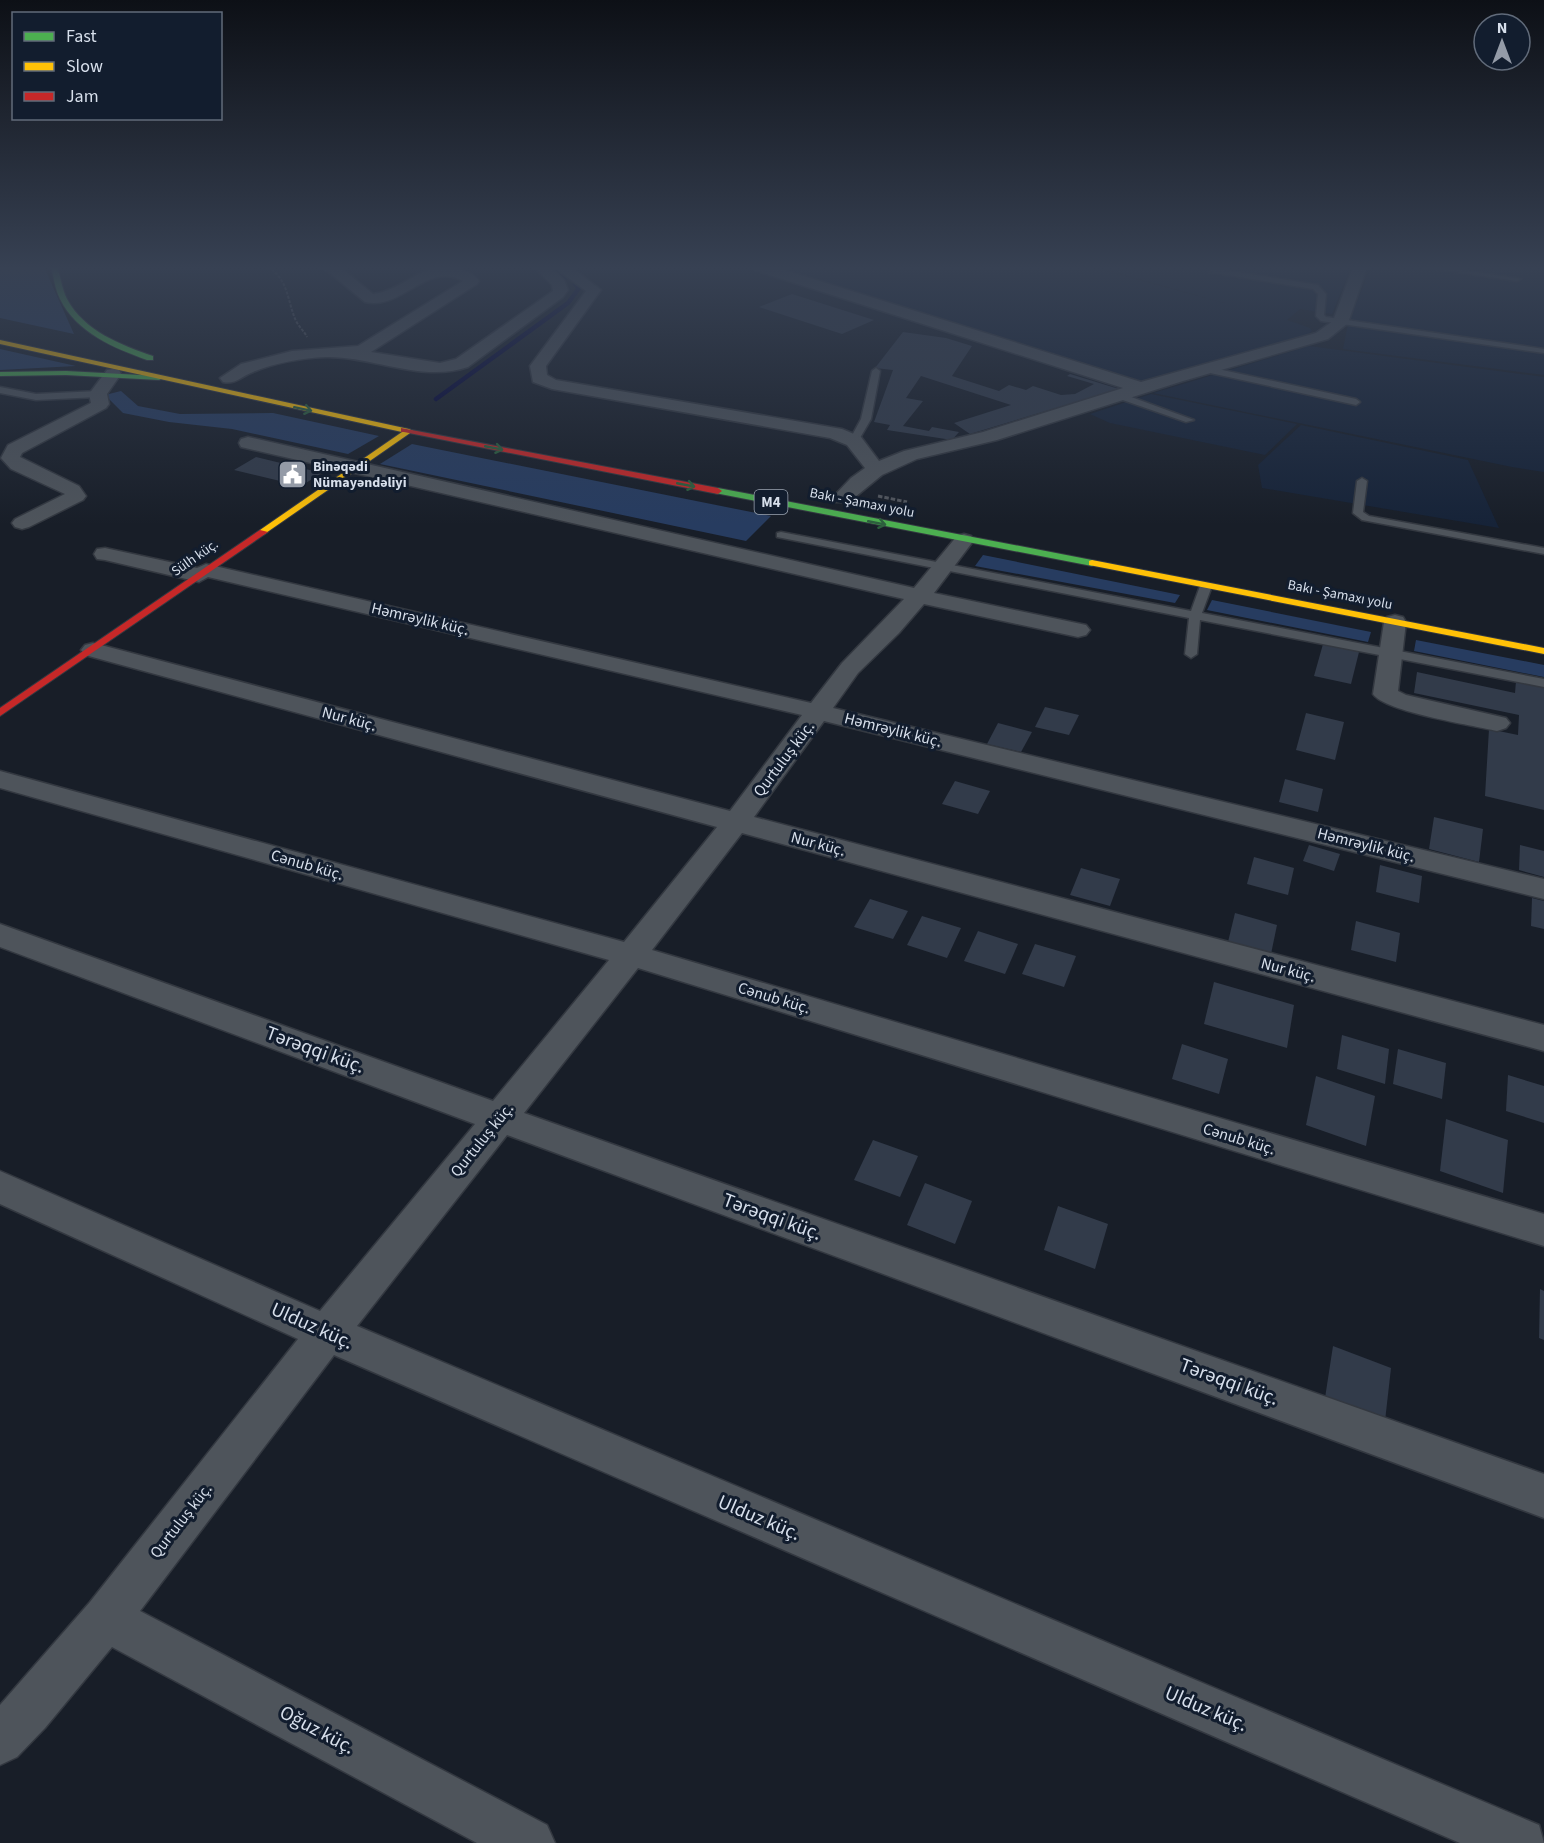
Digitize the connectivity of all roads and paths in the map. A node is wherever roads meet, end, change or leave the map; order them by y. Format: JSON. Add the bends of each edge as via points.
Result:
{"nodes":[{"id":1,"x":49,"y":353,"type":"edge"},
{"id":2,"x":113,"y":353,"type":"edge"},
{"id":3,"x":134,"y":353,"type":"edge"},
{"id":4,"x":309,"y":353,"type":"edge"},
{"id":5,"x":344,"y":353,"type":"edge"},
{"id":6,"x":476,"y":353,"type":"edge"},
{"id":7,"x":548,"y":353,"type":"edge"},
{"id":8,"x":1031,"y":353,"type":"edge"},
{"id":9,"x":1265,"y":353,"type":"edge"},
{"id":10,"x":177,"y":367,"type":"junction"},
{"id":11,"x":1204,"y":369,"type":"junction"},
{"id":12,"x":876,"y":371,"type":"dead end"},
{"id":13,"x":0,"y":374,"type":"edge"},
{"id":14,"x":113,"y":374,"type":"junction"},
{"id":15,"x":159,"y":378,"type":"junction"},
{"id":16,"x":229,"y":378,"type":"junction"},
{"id":17,"x":248,"y":381,"type":"dead end"},
{"id":18,"x":1141,"y":388,"type":"junction"},
{"id":19,"x":0,"y":390,"type":"edge"},
{"id":20,"x":98,"y":394,"type":"junction"},
{"id":21,"x":1120,"y":396,"type":"junction"},
{"id":22,"x":1356,"y":402,"type":"dead end"},
{"id":23,"x":1189,"y":420,"type":"dead end"},
{"id":24,"x":409,"y":431,"type":"junction"},
{"id":25,"x":854,"y":441,"type":"junction"},
{"id":26,"x":248,"y":443,"type":"dead end"},
{"id":27,"x":355,"y":467,"type":"junction"},
{"id":28,"x":875,"y":468,"type":"junction"},
{"id":29,"x":1362,"y":481,"type":"dead end"},
{"id":30,"x":842,"y":498,"type":"dead end"},
{"id":31,"x":22,"y":523,"type":"dead end"},
{"id":32,"x":781,"y":535,"type":"dead end"},
{"id":33,"x":1544,"y":550,"type":"edge"},
{"id":34,"x":954,"y":553,"type":"junction"},
{"id":35,"x":105,"y":554,"type":"dead end"},
{"id":36,"x":202,"y":573,"type":"junction"},
{"id":37,"x":1206,"y":586,"type":"junction"},
{"id":38,"x":918,"y":596,"type":"junction"},
{"id":39,"x":1196,"y":617,"type":"junction"},
{"id":40,"x":1395,"y":622,"type":"junction"},
{"id":41,"x":1078,"y":630,"type":"dead end"},
{"id":42,"x":93,"y":650,"type":"junction"},
{"id":43,"x":1544,"y":651,"type":"edge"},
{"id":44,"x":1390,"y":653,"type":"junction"},
{"id":45,"x":1191,"y":654,"type":"dead end"},
{"id":46,"x":1544,"y":683,"type":"edge"},
{"id":47,"x":5,"y":704,"type":"edge"},
{"id":48,"x":819,"y":712,"type":"junction"},
{"id":49,"x":1497,"y":723,"type":"dead end"},
{"id":50,"x":0,"y":780,"type":"edge"},
{"id":51,"x":736,"y":822,"type":"junction"},
{"id":52,"x":1544,"y":889,"type":"edge"},
{"id":53,"x":0,"y":935,"type":"edge"},
{"id":54,"x":631,"y":955,"type":"junction"},
{"id":55,"x":1544,"y":1038,"type":"edge"},
{"id":56,"x":499,"y":1118,"type":"junction"},
{"id":57,"x":0,"y":1187,"type":"edge"},
{"id":58,"x":1544,"y":1230,"type":"edge"},
{"id":59,"x":327,"y":1333,"type":"junction"},
{"id":60,"x":1544,"y":1496,"type":"edge"},
{"id":61,"x":106,"y":1618,"type":"junction"},
{"id":62,"x":0,"y":1740,"type":"edge"},
{"id":63,"x":529,"y":1843,"type":"edge"},
{"id":64,"x":1521,"y":1843,"type":"edge"}],
"edges":[{"from":1,"to":15,"type":"main road","name":"Bakı - Şamaxı yolu","number":"M4"},
{"from":2,"to":10,"type":"main road"},
{"from":3,"to":10,"type":"main road"},
{"from":4,"to":16,"type":"street","via":[[247,368]]},
{"from":5,"to":6,"type":"street","via":[[440,368],[462,363]]},
{"from":7,"to":25,"type":"street","via":[[538,366],[539,378],[552,384],[835,433]]},
{"from":8,"to":18,"type":"street"},
{"from":9,"to":11,"type":"street"},
{"from":10,"to":16,"type":"main road"},
{"from":11,"to":18,"type":"street"},
{"from":11,"to":22,"type":"lane"},
{"from":12,"to":25,"type":"lane","via":[[866,419]]},
{"from":13,"to":14,"type":"main road"},
{"from":14,"to":15,"type":"main road"},
{"from":14,"to":20,"type":"street"},
{"from":15,"to":24,"type":"main road","name":"Bakı - Şamaxı yolu","number":"M4","one_way":true},
{"from":16,"to":17,"type":"main road"},
{"from":18,"to":21,"type":"street"},
{"from":19,"to":20,"type":"lane","via":[[36,397]]},
{"from":20,"to":31,"type":"street","via":[[100,404],[95,408],[15,449],[10,458],[18,465],[72,489],[76,496]]},
{"from":21,"to":23,"type":"lane"},
{"from":21,"to":28,"type":"street"},
{"from":24,"to":27,"type":"main road","name":"Sülh küç."},
{"from":24,"to":34,"type":"main road","name":"Bakı - Şamaxı yolu","number":"M4","one_way":true},
{"from":25,"to":28,"type":"street"},
{"from":26,"to":27,"type":"street"},
{"from":27,"to":36,"type":"main road","name":"Sülh küç."},
{"from":27,"to":38,"type":"street"},
{"from":28,"to":30,"type":"street"},
{"from":29,"to":33,"type":"lane","via":[[1358,513],[1366,518]]},
{"from":32,"to":34,"type":"lane"},
{"from":34,"to":37,"type":"main road","name":"Bakı - Şamaxı yolu","number":"M4"},
{"from":34,"to":38,"type":"street","name":"Qurtuluş küç."},
{"from":34,"to":39,"type":"lane"},
{"from":35,"to":36,"type":"street","name":"Həmrəylik küç."},
{"from":36,"to":42,"type":"main road","name":"Sülh küç."},
{"from":36,"to":48,"type":"street","name":"Həmrəylik küç."},
{"from":37,"to":39,"type":"lane"},
{"from":37,"to":40,"type":"main road","name":"Bakı - Şamaxı yolu","number":"M4"},
{"from":38,"to":41,"type":"street"},
{"from":38,"to":48,"type":"street","name":"Qurtuluş küç.","via":[[850,668]]},
{"from":39,"to":44,"type":"lane"},
{"from":39,"to":45,"type":"lane"},
{"from":40,"to":43,"type":"main road","name":"Bakı - Şamaxı yolu","number":"M4"},
{"from":40,"to":44,"type":"street"},
{"from":42,"to":47,"type":"main road","name":"Sülh küç."},
{"from":42,"to":51,"type":"street","name":"Nur küç."},
{"from":44,"to":46,"type":"lane"},
{"from":44,"to":49,"type":"street","via":[[1385,694],[1398,701]]},
{"from":48,"to":51,"type":"street","name":"Qurtuluş küç."},
{"from":48,"to":52,"type":"street","name":"Həmrəylik küç."},
{"from":50,"to":54,"type":"street","name":"Cənub küç."},
{"from":51,"to":54,"type":"street","name":"Qurtuluş küç."},
{"from":51,"to":55,"type":"street","name":"Nur küç."},
{"from":53,"to":56,"type":"street","name":"Tərəqqi küç."},
{"from":54,"to":56,"type":"street","name":"Qurtuluş küç."},
{"from":54,"to":58,"type":"street","name":"Cənub küç."},
{"from":56,"to":59,"type":"street","name":"Qurtuluş küç."},
{"from":56,"to":60,"type":"street","name":"Tərəqqi küç."},
{"from":57,"to":59,"type":"street","name":"Ulduz küç."},
{"from":59,"to":61,"type":"street","name":"Qurtuluş küç."},
{"from":59,"to":64,"type":"street","name":"Ulduz küç."},
{"from":61,"to":62,"type":"street","name":"Qurtuluş küç."},
{"from":61,"to":63,"type":"street","name":"Oğuz küç."}]}
